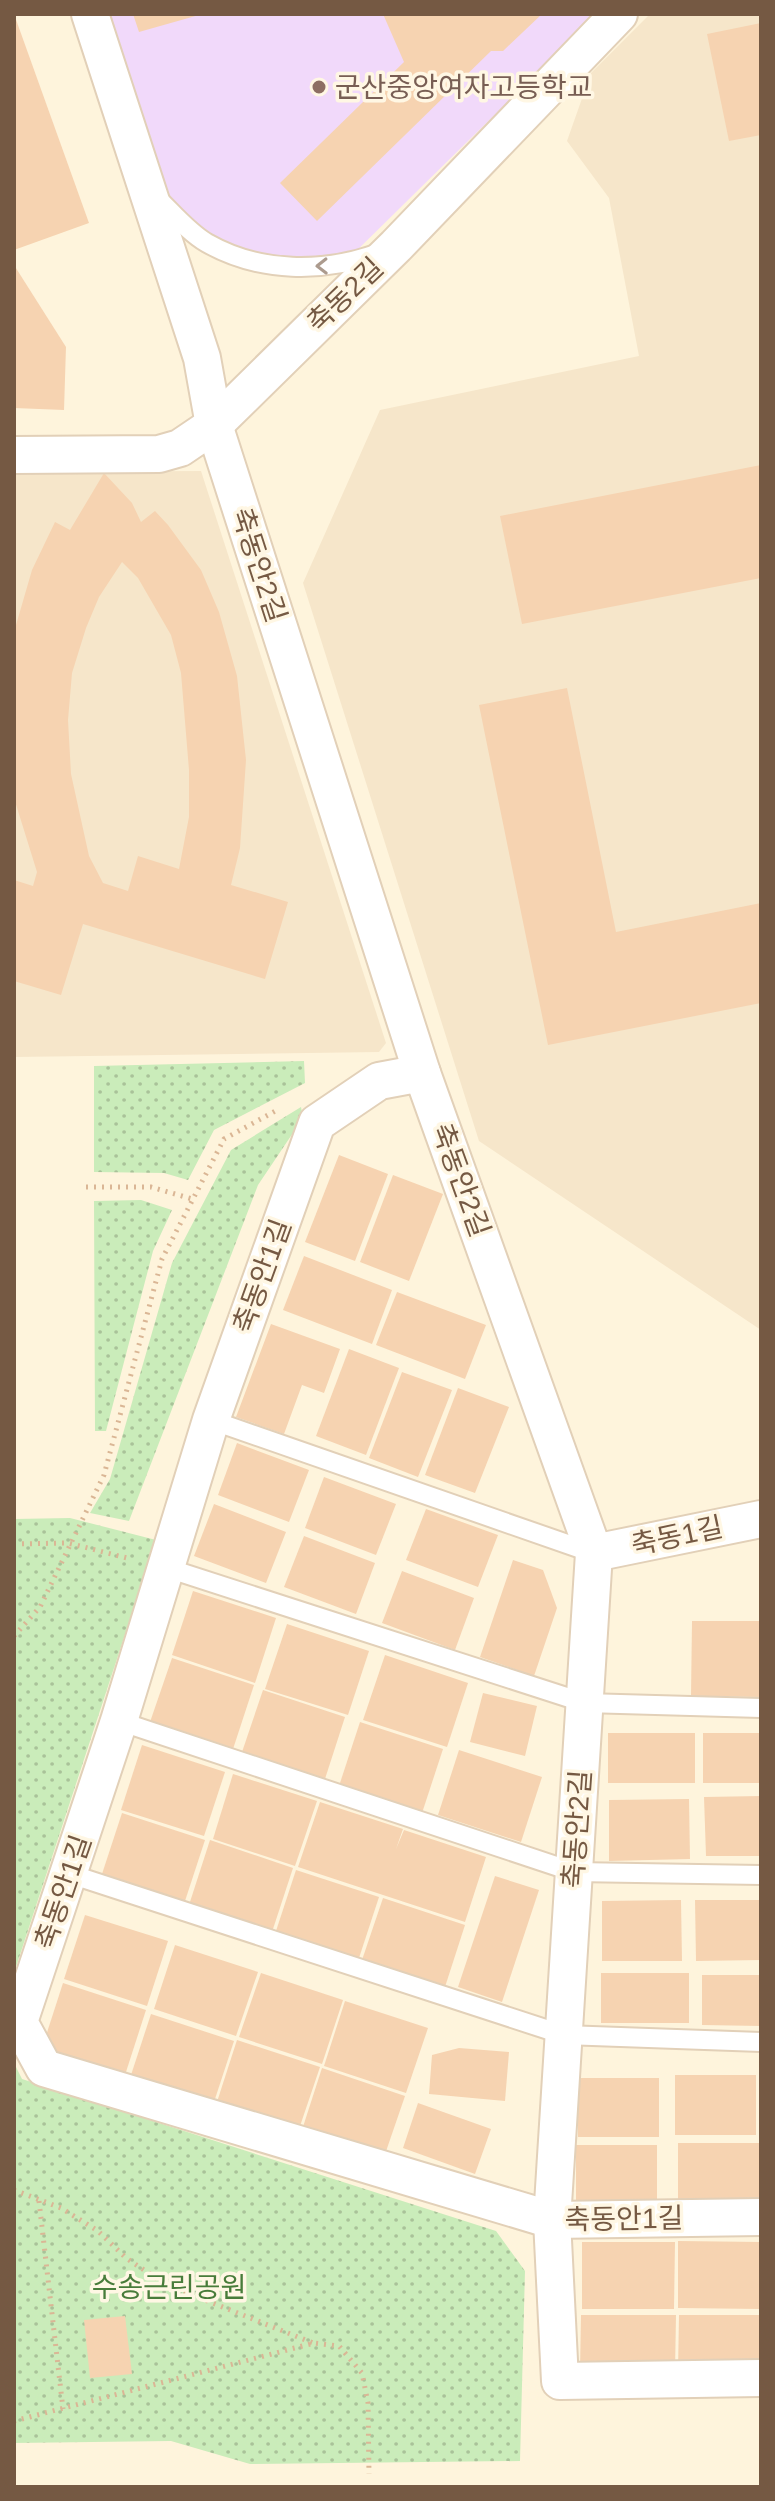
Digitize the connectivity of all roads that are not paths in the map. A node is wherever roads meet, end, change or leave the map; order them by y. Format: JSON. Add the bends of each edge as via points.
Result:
{"nodes":[{"id":1,"x":90,"y":14,"type":"edge"},
{"id":2,"x":619,"y":14,"type":"edge"},
{"id":3,"x":150,"y":191,"type":"junction"},
{"id":4,"x":396,"y":246,"type":"junction"},
{"id":5,"x":214,"y":425,"type":"junction"},
{"id":6,"x":14,"y":455,"type":"edge"},
{"id":7,"x":422,"y":1073,"type":"junction"},
{"id":8,"x":211,"y":1420,"type":"junction"},
{"id":9,"x":761,"y":1519,"type":"edge"},
{"id":10,"x":594,"y":1553,"type":"junction"},
{"id":11,"x":167,"y":1568,"type":"junction"},
{"id":12,"x":585,"y":1703,"type":"junction"},
{"id":13,"x":761,"y":1708,"type":"edge"},
{"id":14,"x":119,"y":1721,"type":"junction"},
{"id":15,"x":574,"y":1872,"type":"junction"},
{"id":16,"x":70,"y":1874,"type":"junction"},
{"id":17,"x":761,"y":1875,"type":"edge"},
{"id":18,"x":564,"y":2035,"type":"junction"},
{"id":19,"x":761,"y":2042,"type":"edge"},
{"id":20,"x":761,"y":2217,"type":"edge"},
{"id":21,"x":552,"y":2220,"type":"junction"},
{"id":22,"x":761,"y":2378,"type":"edge"}],
"edges":[{"from":1,"to":3,"type":"street","name":"축동안2길"},
{"from":2,"to":4,"type":"street","name":"축동2길"},
{"from":4,"to":3,"type":"lane","one_way":true,"via":[[341,266],[247,261],[204,242]]},
{"from":3,"to":5,"type":"street","name":"축동안2길","via":[[202,358]]},
{"from":4,"to":5,"type":"street","name":"축동2길"},
{"from":5,"to":6,"type":"street","name":"축동2길","via":[[180,448],[159,454]]},
{"from":5,"to":7,"type":"street","name":"축동안2길"},
{"from":7,"to":8,"type":"street","name":"축동안1길","via":[[379,1081],[317,1123]]},
{"from":7,"to":10,"type":"street","name":"축동안2길"},
{"from":8,"to":10,"type":"lane"},
{"from":8,"to":11,"type":"street","name":"축동안1길"},
{"from":9,"to":10,"type":"street","name":"축동1길"},
{"from":10,"to":12,"type":"street","name":"축동안2길"},
{"from":11,"to":12,"type":"lane"},
{"from":11,"to":14,"type":"street","name":"축동안1길"},
{"from":12,"to":13,"type":"lane"},
{"from":12,"to":15,"type":"street","name":"축동안2길"},
{"from":14,"to":15,"type":"lane"},
{"from":14,"to":16,"type":"street","name":"축동안1길"},
{"from":15,"to":17,"type":"lane"},
{"from":15,"to":18,"type":"street","name":"축동안2길"},
{"from":16,"to":18,"type":"lane"},
{"from":16,"to":21,"type":"street","name":"축동안1길","via":[[19,2022],[44,2068]]},
{"from":18,"to":19,"type":"lane"},
{"from":18,"to":21,"type":"street","name":"축동안2길"},
{"from":20,"to":21,"type":"street","name":"축동안1길"},
{"from":21,"to":22,"type":"street","name":"축동안2길","via":[[560,2381]]}]}
